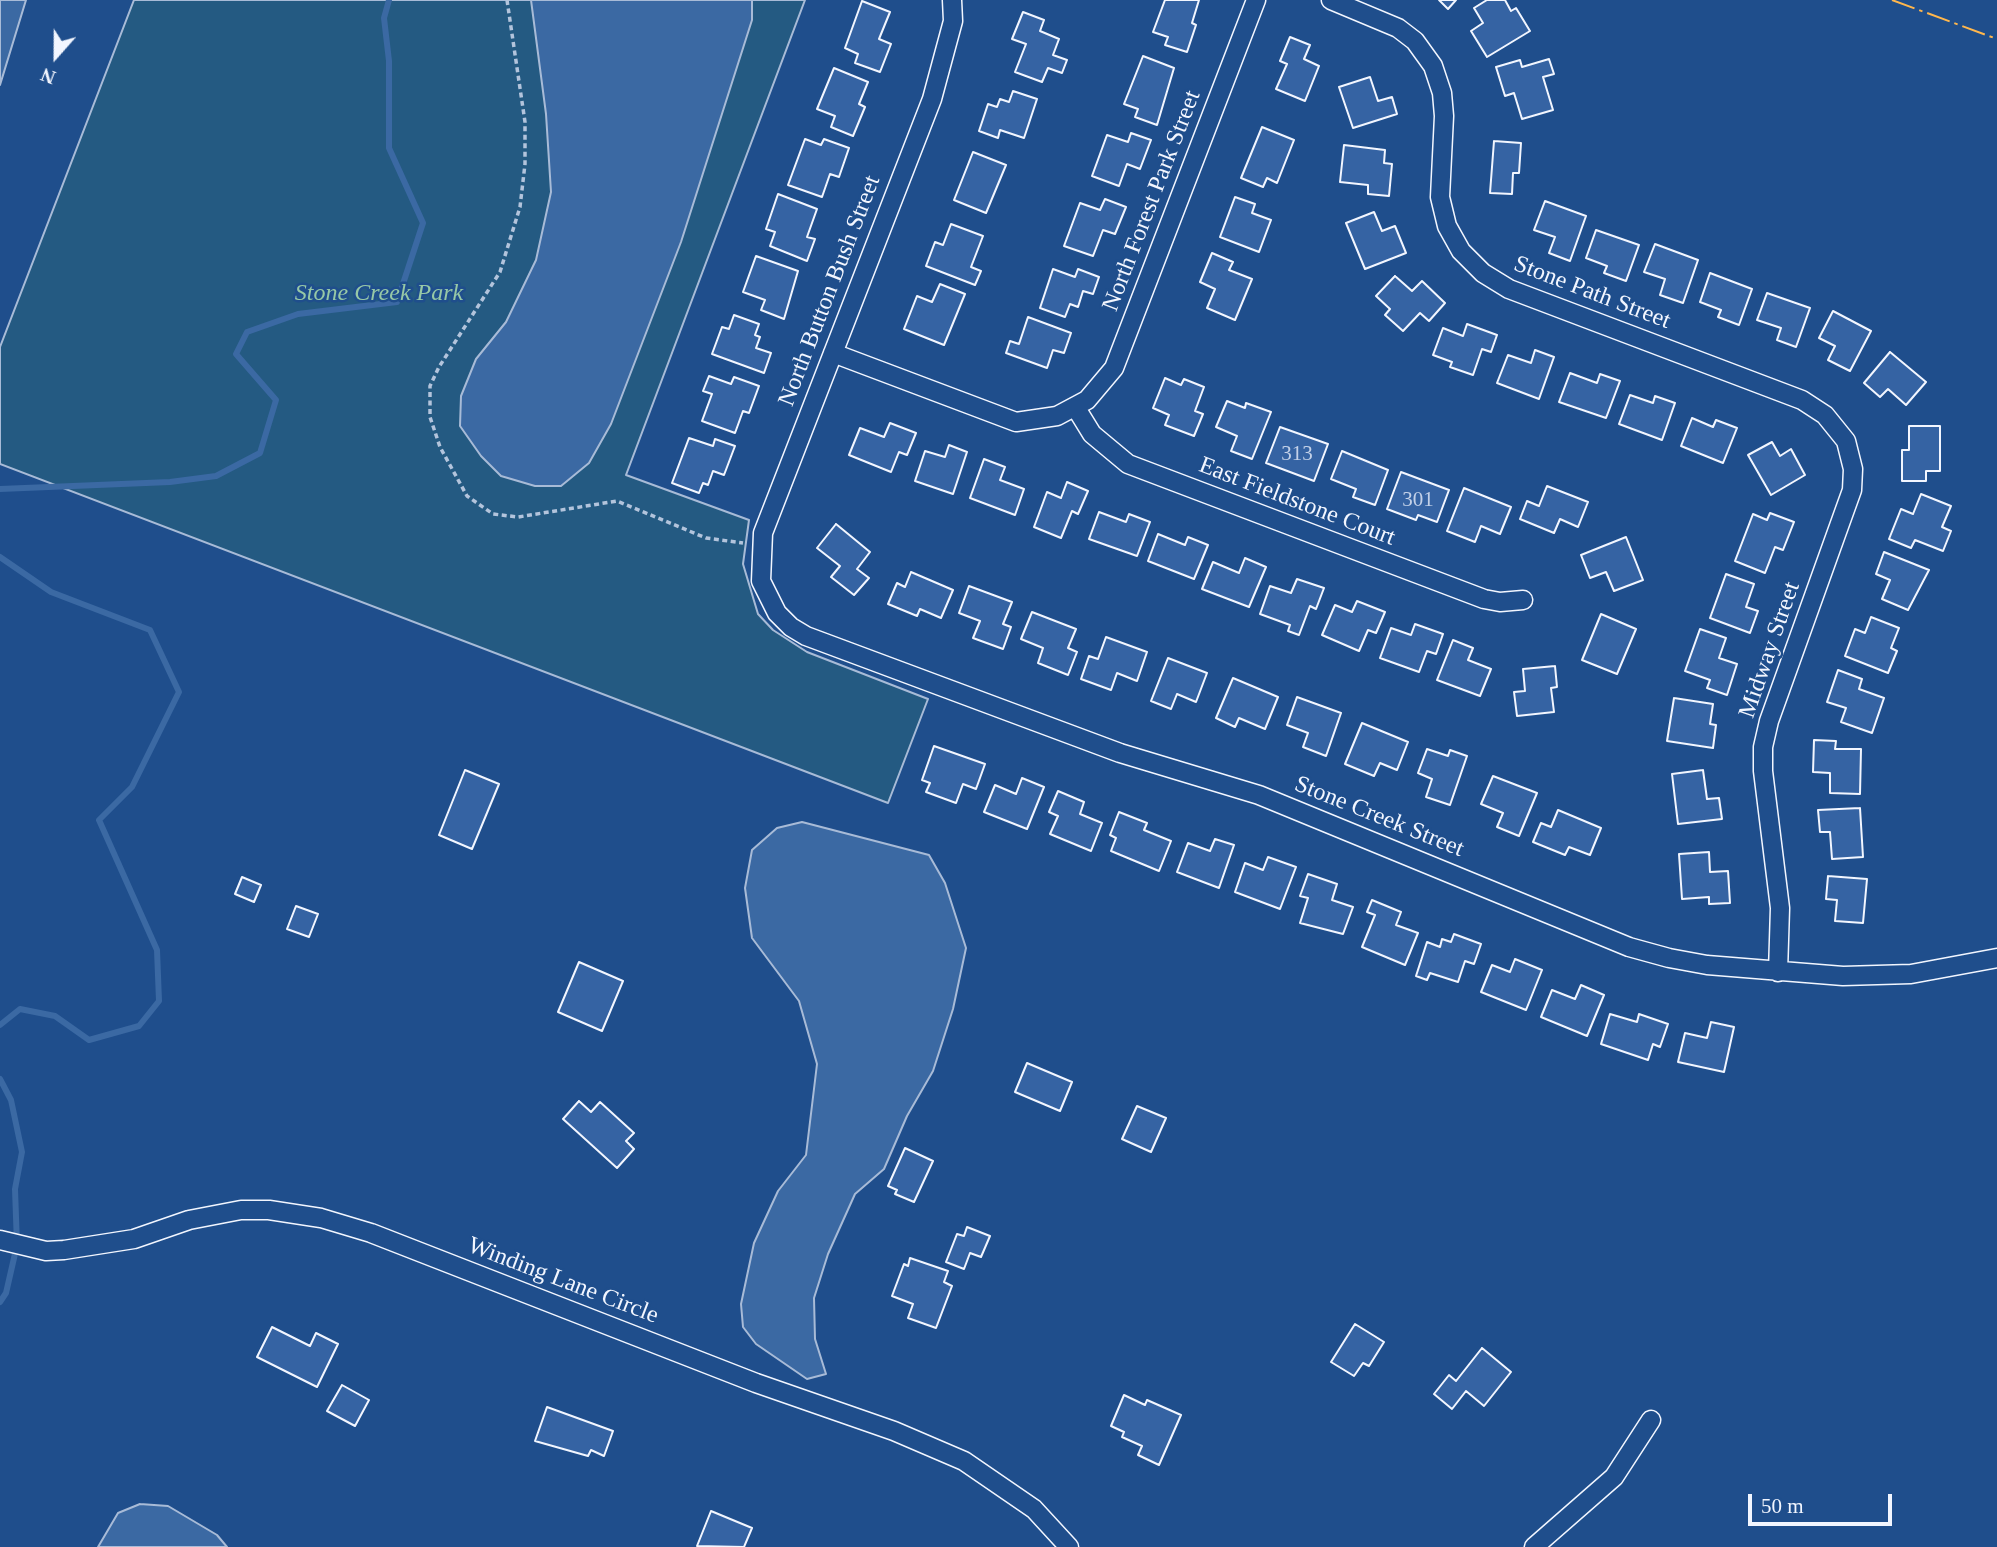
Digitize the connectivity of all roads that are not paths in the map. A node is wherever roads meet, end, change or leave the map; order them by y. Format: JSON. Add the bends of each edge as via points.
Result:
{"nodes":[{"id":1,"x":951,"y":0,"type":"edge"},
{"id":2,"x":1256,"y":0,"type":"edge"},
{"id":3,"x":1331,"y":0,"type":"edge"},
{"id":4,"x":833,"y":353,"type":"junction"},
{"id":5,"x":1076,"y":408,"type":"junction"},
{"id":6,"x":1842,"y":434,"type":"joint"},
{"id":7,"x":768,"y":600,"type":"joint"},
{"id":8,"x":1523,"y":600,"type":"dead end"},
{"id":9,"x":1997,"y":958,"type":"edge"},
{"id":10,"x":1778,"y":972,"type":"junction"},
{"id":11,"x":0,"y":1240,"type":"edge"},
{"id":12,"x":1651,"y":1420,"type":"dead end"},
{"id":13,"x":1069,"y":1547,"type":"edge"},
{"id":14,"x":1534,"y":1547,"type":"edge"}],
"edges":[{"from":1,"to":4,"type":"street","name":"North Button Bush Street","via":[[953,22],[940,75]]},
{"from":2,"to":5,"type":"street","name":"North Forest Park Street","via":[[1114,368],[1102,386]]},
{"from":3,"to":6,"type":"street","name":"Stone Path Street","via":[[1398,27],[1433,66],[1442,93],[1440,197],[1447,226],[1461,251],[1483,273],[1509,289],[1802,400]]},
{"from":4,"to":5,"type":"street","via":[[1016,422],[1049,418]]},
{"from":4,"to":7,"type":"street","name":"North Button Bush Street","via":[[763,533],[759,566]]},
{"from":5,"to":8,"type":"street","name":"East Fieldstone Court","via":[[1092,434],[1128,464],[1485,599]]},
{"from":6,"to":10,"type":"street","name":"Midway Street","via":[[1853,469],[1852,490],[1763,747],[1780,908]]},
{"from":7,"to":10,"type":"street","name":"Stone Creek Street","via":[[777,614],[806,636],[1120,753],[1259,795],[1629,947],[1707,965]]},
{"from":9,"to":10,"type":"street","name":"Stone Creek Street","via":[[1910,974]]},
{"from":11,"to":13,"type":"street","name":"Winding Lane Circle","via":[[46,1251],[100,1246],[241,1210],[295,1213],[358,1229],[964,1461],[1034,1509]]},
{"from":12,"to":14,"type":"street","via":[[1614,1476]]}]}
